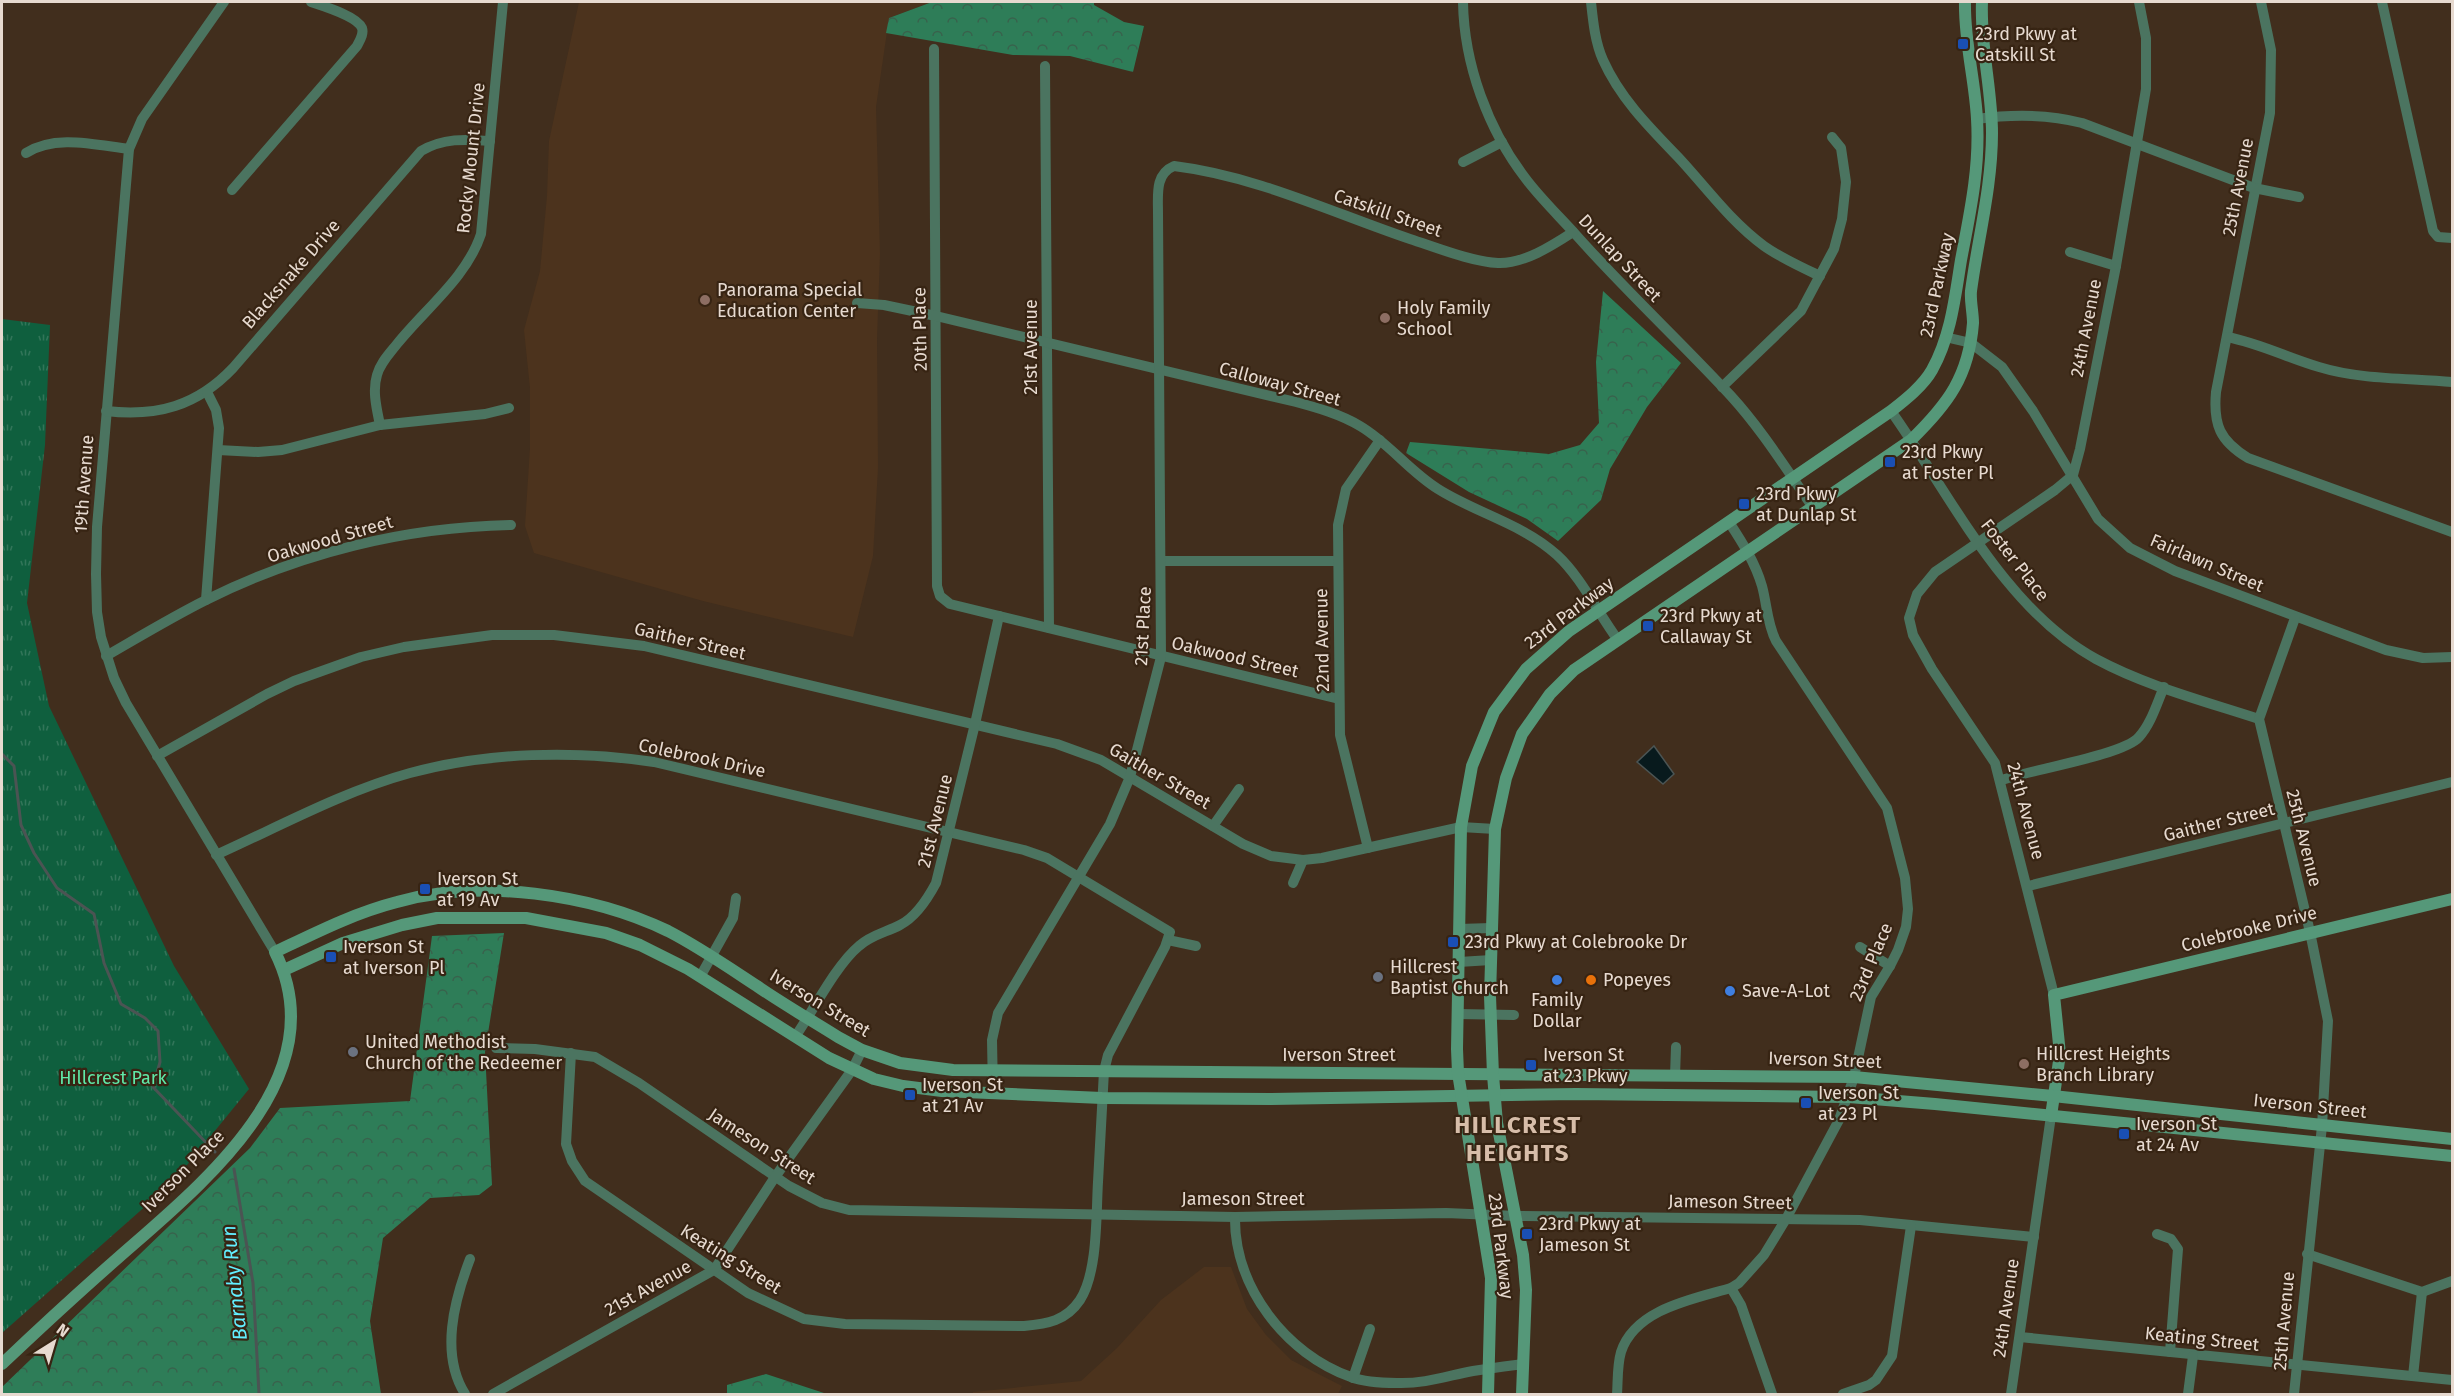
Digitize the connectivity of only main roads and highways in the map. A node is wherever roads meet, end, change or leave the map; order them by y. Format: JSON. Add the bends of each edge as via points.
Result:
{"nodes":[{"id":1,"x":1965,"y":2,"type":"edge"},
{"id":2,"x":1982,"y":2,"type":"edge"},
{"id":3,"x":2452,"y":899,"type":"edge"},
{"id":4,"x":275,"y":952,"type":"joint"},
{"id":5,"x":284,"y":970,"type":"junction"},
{"id":6,"x":2054,"y":995,"type":"joint"},
{"id":7,"x":1458,"y":1073,"type":"junction"},
{"id":8,"x":1493,"y":1075,"type":"junction"},
{"id":9,"x":1496,"y":1096,"type":"junction"},
{"id":10,"x":2053,"y":1096,"type":"junction"},
{"id":11,"x":1462,"y":1097,"type":"junction"},
{"id":12,"x":2051,"y":1116,"type":"junction"},
{"id":13,"x":2452,"y":1139,"type":"edge"},
{"id":14,"x":2452,"y":1156,"type":"edge"},
{"id":15,"x":2,"y":1364,"type":"edge"},
{"id":16,"x":1488,"y":1395,"type":"edge"},
{"id":17,"x":1522,"y":1395,"type":"edge"}],
"edges":[{"from":1,"to":7,"type":"main road","name":"23rd Parkway","via":[[1978,157],[1946,337],[1931,372],[1891,411],[1597,611],[1539,656],[1494,712],[1472,766],[1461,828]]},
{"from":2,"to":8,"type":"main road","name":"23rd Parkway","via":[[1992,117],[1990,182],[1971,294],[1973,320],[1965,367],[1950,397],[1911,440],[1574,670],[1529,722],[1513,754],[1495,829],[1490,1014]]},
{"from":3,"to":6,"type":"main road","name":"Colebrooke Drive"},
{"from":4,"to":5,"type":"main road","name":"Iverson Place"},
{"from":4,"to":7,"type":"main road","name":"Iverson Street","via":[[398,901],[495,891],[567,899],[621,912],[668,931],[862,1050],[910,1065],[993,1071]]},
{"from":5,"to":11,"type":"main road","name":"Iverson Street","via":[[343,943],[402,925],[437,918],[526,918],[606,933],[655,952],[852,1070],[903,1086],[1102,1098]]},
{"from":5,"to":15,"type":"main road","name":"Iverson Place","via":[[290,994],[288,1042],[273,1091],[258,1117],[190,1193]]},
{"from":6,"to":10,"type":"main road","name":"24th Avenue","via":[[2060,1054]]},
{"from":7,"to":8,"type":"main road","name":"Iverson Street"},
{"from":7,"to":11,"type":"main road","name":"23rd Parkway"},
{"from":8,"to":9,"type":"main road","name":"23rd Parkway"},
{"from":8,"to":10,"type":"main road","name":"Iverson Street","via":[[1854,1077]]},
{"from":9,"to":11,"type":"main road","name":"Iverson Street"},
{"from":9,"to":12,"type":"main road","name":"Iverson Street","via":[[1848,1097]]},
{"from":9,"to":17,"type":"main road","name":"23rd Parkway","via":[[1497,1123],[1526,1290]]},
{"from":10,"to":12,"type":"main road","name":"24th Avenue"},
{"from":10,"to":13,"type":"main road","name":"Iverson Street"},
{"from":11,"to":16,"type":"main road","name":"23rd Parkway","via":[[1491,1284]]},
{"from":12,"to":14,"type":"main road","name":"Iverson Street"}]}
